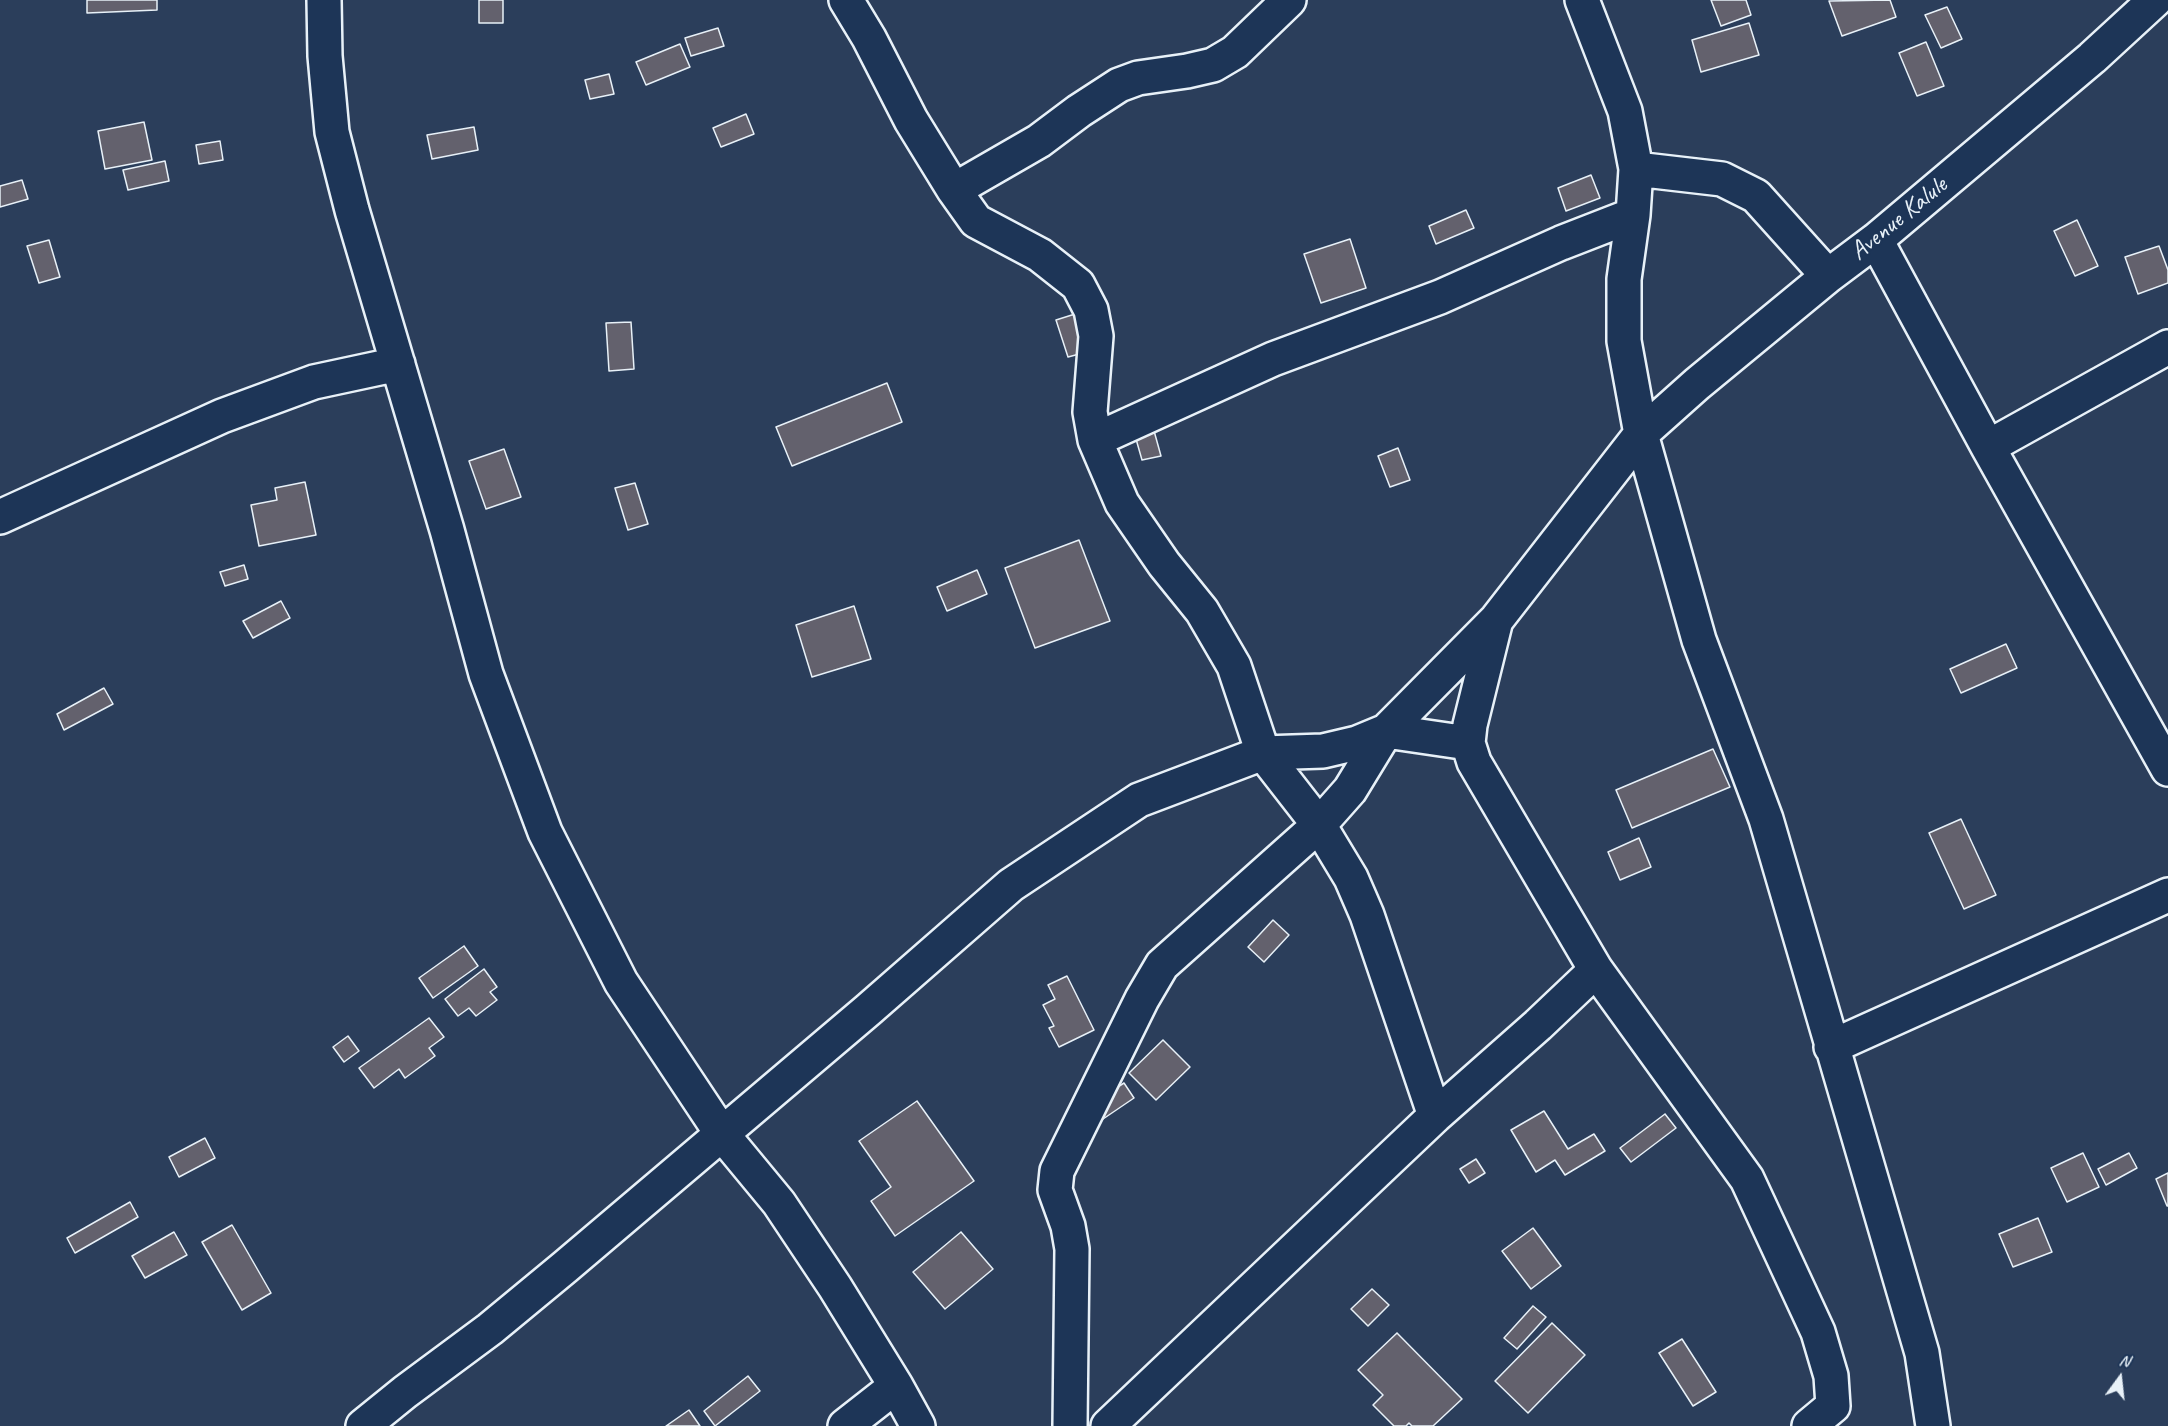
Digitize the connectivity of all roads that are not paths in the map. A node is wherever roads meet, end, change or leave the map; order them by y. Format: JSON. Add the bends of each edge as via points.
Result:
{"nodes":[{"id":1,"x":324,"y":0,"type":"edge"},
{"id":2,"x":846,"y":0,"type":"edge"},
{"id":3,"x":1289,"y":0,"type":"edge"},
{"id":4,"x":1582,"y":0,"type":"edge"},
{"id":5,"x":2156,"y":0,"type":"edge"},
{"id":6,"x":1636,"y":169,"type":"junction"},
{"id":7,"x":954,"y":190,"type":"junction"},
{"id":8,"x":1633,"y":215,"type":"junction"},
{"id":9,"x":1876,"y":240,"type":"junction"},
{"id":10,"x":1828,"y":276,"type":"junction"},
{"id":11,"x":2168,"y":347,"type":"edge"},
{"id":12,"x":398,"y":364,"type":"junction"},
{"id":13,"x":1641,"y":435,"type":"junction"},
{"id":14,"x":1095,"y":440,"type":"junction"},
{"id":15,"x":1988,"y":447,"type":"junction"},
{"id":16,"x":0,"y":516,"type":"edge"},
{"id":17,"x":1497,"y":619,"type":"junction"},
{"id":18,"x":1386,"y":731,"type":"junction"},
{"id":19,"x":1468,"y":743,"type":"junction"},
{"id":20,"x":1263,"y":753,"type":"junction"},
{"id":21,"x":2168,"y":769,"type":"edge"},
{"id":22,"x":1319,"y":825,"type":"junction"},
{"id":23,"x":2168,"y":895,"type":"edge"},
{"id":24,"x":1596,"y":969,"type":"junction"},
{"id":25,"x":1831,"y":1047,"type":"junction"},
{"id":26,"x":1436,"y":1116,"type":"junction"},
{"id":27,"x":722,"y":1134,"type":"junction"},
{"id":28,"x":896,"y":1386,"type":"junction"},
{"id":29,"x":1828,"y":1419,"type":"edge"},
{"id":30,"x":363,"y":1426,"type":"edge"},
{"id":31,"x":846,"y":1426,"type":"edge"},
{"id":32,"x":918,"y":1426,"type":"edge"},
{"id":33,"x":1070,"y":1426,"type":"edge"},
{"id":34,"x":1108,"y":1426,"type":"edge"},
{"id":35,"x":1933,"y":1426,"type":"edge"}],
"edges":[{"from":1,"to":12,"type":"street","via":[[333,132]]},
{"from":2,"to":7,"type":"street"},
{"from":3,"to":7,"type":"street","via":[[1235,52],[1213,65],[1119,85],[1039,141]]},
{"from":4,"to":6,"type":"street","via":[[1625,111]]},
{"from":5,"to":9,"type":"street","name":"Avenue Kalule"},
{"from":6,"to":8,"type":"street"},
{"from":6,"to":10,"type":"street","via":[[1722,179],[1756,196]]},
{"from":7,"to":14,"type":"street","via":[[976,221],[1040,255],[1078,285],[1091,310],[1096,336],[1090,412]]},
{"from":8,"to":13,"type":"street","via":[[1624,279],[1624,341]]},
{"from":8,"to":14,"type":"street","via":[[1440,297],[1273,358]]},
{"from":9,"to":10,"type":"street","name":"Avenue Kalule"},
{"from":9,"to":15,"type":"street"},
{"from":10,"to":13,"type":"street","name":"Avenue Kalule"},
{"from":11,"to":15,"type":"street"},
{"from":12,"to":16,"type":"street","via":[[314,382],[222,416]]},
{"from":12,"to":27,"type":"street","via":[[486,674],[545,832],[621,982]]},
{"from":13,"to":17,"type":"street","name":"Avenue Kalule"},
{"from":13,"to":25,"type":"street","via":[[1699,640],[1766,819]]},
{"from":14,"to":20,"type":"street","via":[[1122,503],[1202,611],[1234,666]]},
{"from":15,"to":21,"type":"street"},
{"from":17,"to":18,"type":"street","name":"Avenue Kalule"},
{"from":17,"to":19,"type":"street"},
{"from":18,"to":19,"type":"street"},
{"from":18,"to":20,"type":"street","via":[[1323,751]]},
{"from":18,"to":22,"type":"street","via":[[1350,790]]},
{"from":19,"to":24,"type":"street","via":[[1474,762]]},
{"from":20,"to":22,"type":"street"},
{"from":20,"to":27,"type":"street","via":[[1139,800],[1011,885]]},
{"from":22,"to":26,"type":"street","via":[[1351,878],[1367,915]]},
{"from":22,"to":33,"type":"street","via":[[1162,965],[1057,1171],[1055,1190],[1072,1249]]},
{"from":23,"to":25,"type":"street"},
{"from":24,"to":26,"type":"street"},
{"from":24,"to":29,"type":"street","via":[[1747,1179],[1818,1332],[1831,1376]]},
{"from":25,"to":35,"type":"street","via":[[1922,1353]]},
{"from":26,"to":34,"type":"street"},
{"from":27,"to":28,"type":"street","via":[[779,1203]]},
{"from":27,"to":30,"type":"street","via":[[490,1329]]},
{"from":28,"to":31,"type":"street"},
{"from":28,"to":32,"type":"street"}]}
